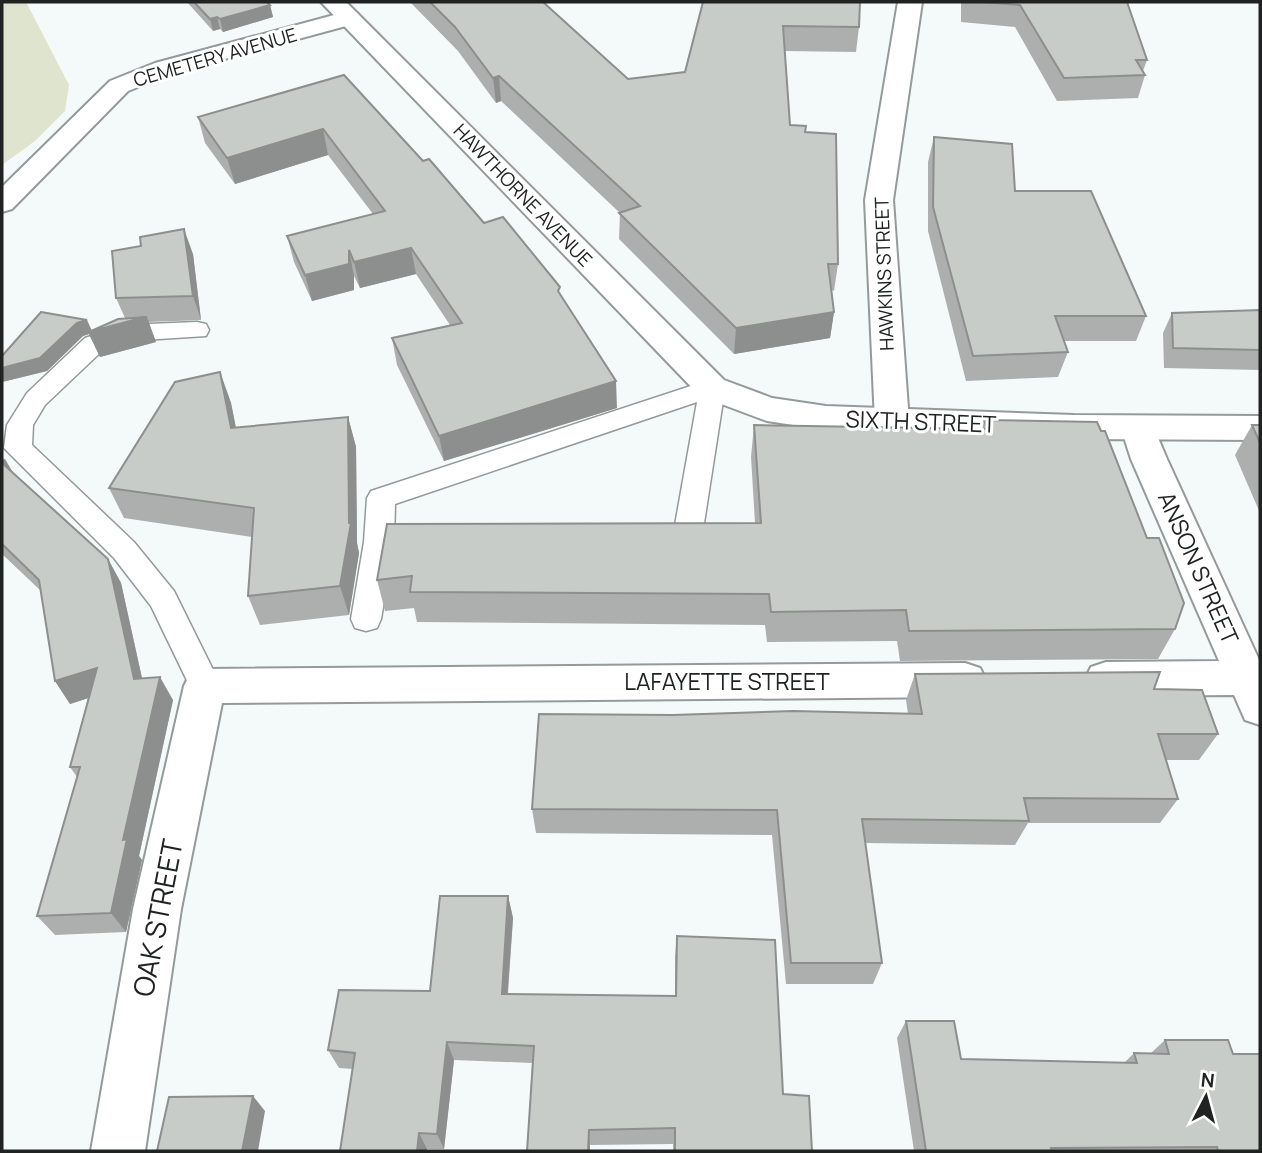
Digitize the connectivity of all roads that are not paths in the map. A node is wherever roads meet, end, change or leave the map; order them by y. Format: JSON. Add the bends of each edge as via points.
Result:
{"nodes":[{"id":1,"x":910,"y":2,"type":"edge"},
{"id":2,"x":341,"y":10,"type":"edge"},
{"id":3,"x":2,"y":203,"type":"edge"},
{"id":4,"x":197,"y":330,"type":"dead end"},
{"id":5,"x":712,"y":388,"type":"junction"},
{"id":6,"x":892,"y":422,"type":"junction"},
{"id":7,"x":1138,"y":428,"type":"junction"},
{"id":8,"x":1260,"y":428,"type":"edge"},
{"id":9,"x":381,"y":498,"type":"joint"},
{"id":10,"x":634,"y":537,"type":"edge"},
{"id":11,"x":366,"y":619,"type":"dead end"},
{"id":12,"x":1007,"y":679,"type":"edge"},
{"id":13,"x":1063,"y":679,"type":"edge"},
{"id":14,"x":205,"y":686,"type":"junction"},
{"id":15,"x":1254,"y":692,"type":"edge"},
{"id":16,"x":118,"y":1151,"type":"edge"}],
"edges":[{"from":1,"to":6,"type":"street","name":"HAWKINS STREET","via":[[879,200]]},
{"from":2,"to":3,"type":"street","name":"CEMETERY AVENUE","via":[[119,86]]},
{"from":2,"to":5,"type":"street","name":"HAWTHORNE AVENUE"},
{"from":4,"to":14,"type":"lane","via":[[125,333],[94,344],[36,399],[20,425],[18,448],[124,550],[163,599]]},
{"from":5,"to":6,"type":"street","name":"SIXTH STREET","via":[[767,409]]},
{"from":5,"to":9,"type":"lane"},
{"from":5,"to":10,"type":"lane","via":[[688,536]]},
{"from":6,"to":7,"type":"street","name":"SIXTH STREET"},
{"from":7,"to":8,"type":"street","name":"SIXTH STREET"},
{"from":7,"to":15,"type":"street","name":"ANSON STREET"},
{"from":9,"to":11,"type":"lane","via":[[392,541]]},
{"from":12,"to":14,"type":"street","name":"LAFAYETTE STREET"},
{"from":13,"to":15,"type":"street"},
{"from":14,"to":16,"type":"street","name":"OAK STREET","via":[[157,909]]}]}
